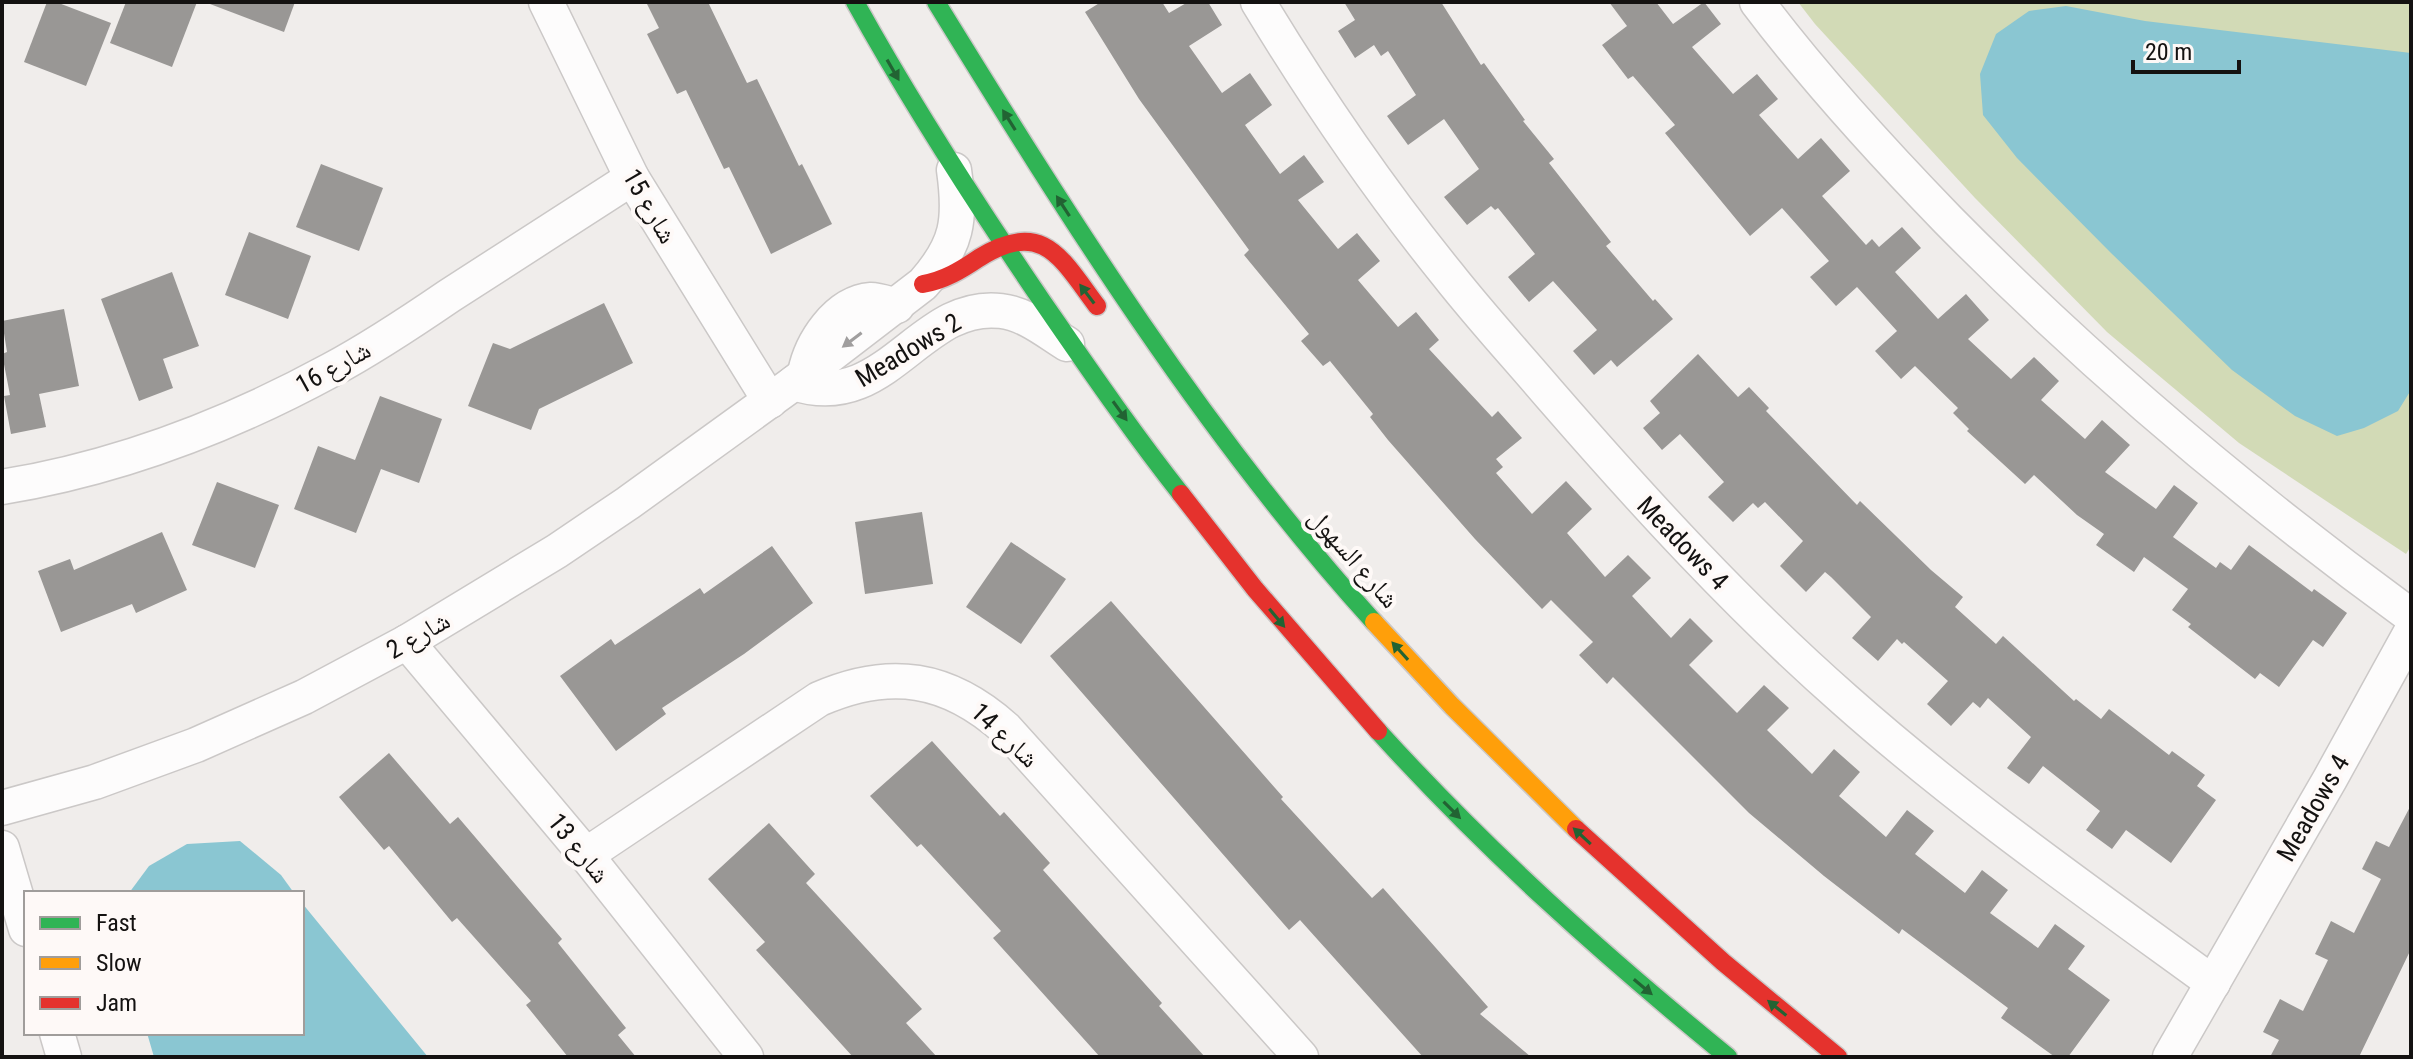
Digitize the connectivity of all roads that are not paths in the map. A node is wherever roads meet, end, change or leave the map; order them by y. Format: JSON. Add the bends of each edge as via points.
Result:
{"nodes":[{"id":1,"x":546,"y":2,"type":"edge"},
{"id":2,"x":855,"y":2,"type":"edge"},
{"id":3,"x":936,"y":2,"type":"edge"},
{"id":4,"x":1258,"y":2,"type":"edge"},
{"id":5,"x":1757,"y":2,"type":"edge"},
{"id":6,"x":954,"y":170,"type":"junction"},
{"id":7,"x":632,"y":178,"type":"junction"},
{"id":8,"x":1003,"y":243,"type":"junction"},
{"id":9,"x":910,"y":295,"type":"junction"},
{"id":10,"x":1108,"y":321,"type":"dead end"},
{"id":11,"x":937,"y":330,"type":"junction"},
{"id":12,"x":1073,"y":349,"type":"junction"},
{"id":13,"x":790,"y":387,"type":"junction"},
{"id":14,"x":1175,"y":401,"type":"dead end"},
{"id":15,"x":2,"y":487,"type":"edge"},
{"id":16,"x":1269,"y":499,"type":"junction"},
{"id":17,"x":2411,"y":616,"type":"edge"},
{"id":18,"x":2411,"y":632,"type":"edge"},
{"id":19,"x":407,"y":642,"type":"junction"},
{"id":20,"x":2,"y":808,"type":"edge"},
{"id":21,"x":2,"y":848,"type":"edge"},
{"id":22,"x":586,"y":855,"type":"junction"},
{"id":23,"x":24,"y":922,"type":"edge"},
{"id":24,"x":2213,"y":983,"type":"junction"},
{"id":25,"x":58,"y":1035,"type":"edge"},
{"id":26,"x":64,"y":1057,"type":"edge"},
{"id":27,"x":746,"y":1057,"type":"edge"},
{"id":28,"x":1301,"y":1057,"type":"edge"},
{"id":29,"x":1728,"y":1057,"type":"edge"},
{"id":30,"x":1838,"y":1057,"type":"edge"},
{"id":31,"x":2170,"y":1057,"type":"edge"}],
"edges":[{"from":1,"to":7,"type":"street","name":"شارع 15"},
{"from":2,"to":6,"type":"main road","one_way":true},
{"from":16,"to":3,"type":"main road","name":"شارع السهول","one_way":true,"via":[[1098,260]]},
{"from":4,"to":24,"type":"street","name":"Meadows 4","via":[[1328,111],[1447,275],[1641,501],[1707,569],[1821,679],[1917,761]]},
{"from":5,"to":17,"type":"street","via":[[1910,180],[2075,343],[2250,495]]},
{"from":6,"to":8,"type":"main road"},
{"from":6,"to":9,"type":"street","name":"Meadows 2","via":[[954,235],[940,265]]},
{"from":7,"to":13,"type":"street","name":"شارع 15"},
{"from":7,"to":15,"type":"street","name":"شارع 16","via":[[379,342],[288,393],[142,453]]},
{"from":8,"to":9,"type":"main road","via":[[953,276]]},
{"from":10,"to":8,"type":"main road","one_way":true,"via":[[1047,247],[1018,239]]},
{"from":8,"to":12,"type":"main road"},
{"from":9,"to":11,"type":"street"},
{"from":9,"to":13,"type":"street","name":"Meadows 2","one_way":true,"via":[[853,306],[828,325]]},
{"from":11,"to":12,"type":"street","name":"Meadows 2","via":[[971,313],[1001,311],[1029,320]]},
{"from":11,"to":13,"type":"street","name":"Meadows 2","via":[[855,385],[824,390]]},
{"from":12,"to":29,"type":"main road","one_way":true,"via":[[1198,519],[1358,712],[1534,890]]},
{"from":13,"to":19,"type":"street","name":"شارع 2","via":[[557,551]]},
{"from":14,"to":16,"type":"main road"},
{"from":30,"to":16,"type":"main road","name":"شارع السهول","one_way":true,"via":[[1650,900],[1549,805],[1451,707]]},
{"from":18,"to":24,"type":"street","name":"Meadows 4"},
{"from":19,"to":20,"type":"street","name":"شارع 2","via":[[304,697],[196,745]]},
{"from":19,"to":22,"type":"street","name":"شارع 13"},
{"from":21,"to":23,"type":"street"},
{"from":22,"to":27,"type":"street","name":"شارع 13"},
{"from":22,"to":28,"type":"street","name":"شارع 14","via":[[819,699],[892,680],[942,688],[966,698],[1006,729]]},
{"from":24,"to":31,"type":"street","name":"Meadows 4"},
{"from":25,"to":26,"type":"street"}]}
